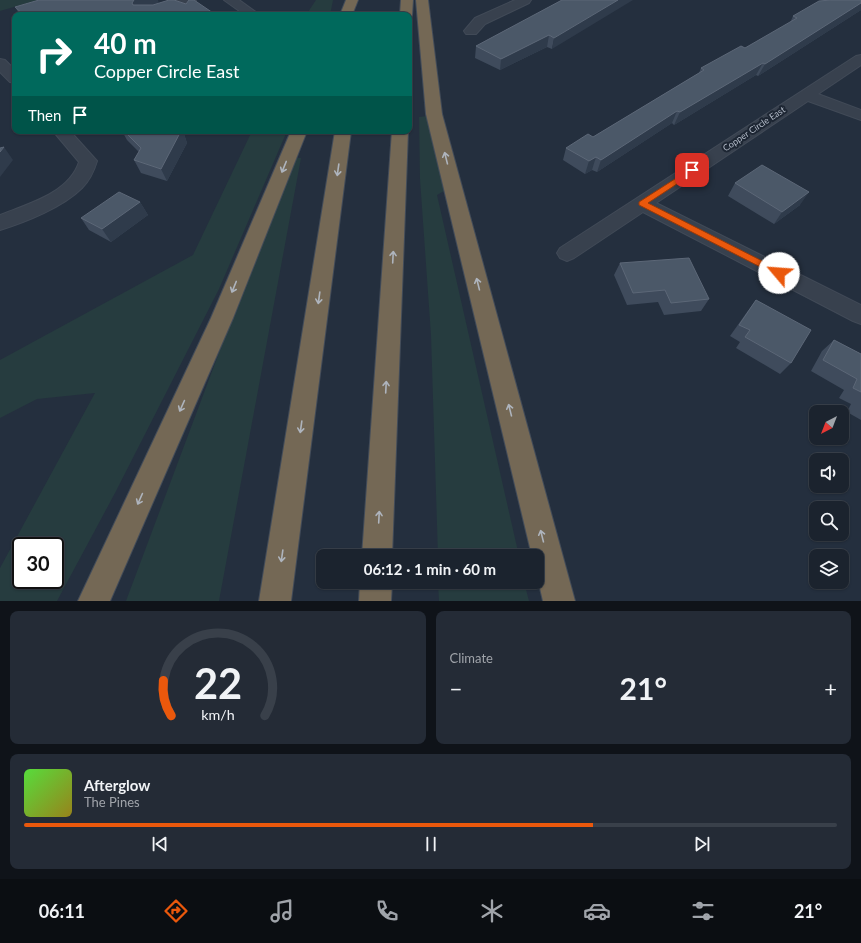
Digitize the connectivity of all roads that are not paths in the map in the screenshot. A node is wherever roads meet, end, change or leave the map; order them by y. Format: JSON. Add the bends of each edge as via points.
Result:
{"nodes":[{"id":1,"x":190,"y":0,"type":"edge"},
{"id":2,"x":230,"y":0,"type":"edge"},
{"id":3,"x":352,"y":0,"type":"edge"},
{"id":4,"x":362,"y":0,"type":"edge"},
{"id":5,"x":407,"y":0,"type":"edge"},
{"id":6,"x":422,"y":0,"type":"edge"},
{"id":7,"x":525,"y":0,"type":"edge"},
{"id":8,"x":153,"y":12,"type":"edge"},
{"id":9,"x":249,"y":12,"type":"edge"},
{"id":10,"x":347,"y":12,"type":"edge"},
{"id":11,"x":360,"y":12,"type":"edge"},
{"id":12,"x":406,"y":12,"type":"edge"},
{"id":13,"x":471,"y":31,"type":"dead end"},
{"id":14,"x":12,"y":58,"type":"edge"},
{"id":15,"x":861,"y":59,"type":"edge"},
{"id":16,"x":0,"y":62,"type":"edge"},
{"id":17,"x":12,"y":76,"type":"edge"},
{"id":18,"x":806,"y":95,"type":"junction"},
{"id":19,"x":861,"y":115,"type":"edge"},
{"id":20,"x":64,"y":134,"type":"edge"},
{"id":21,"x":297,"y":134,"type":"edge"},
{"id":22,"x":343,"y":134,"type":"edge"},
{"id":23,"x":400,"y":134,"type":"edge"},
{"id":24,"x":642,"y":204,"type":"junction"},
{"id":25,"x":0,"y":223,"type":"edge"},
{"id":26,"x":567,"y":253,"type":"dead end"},
{"id":27,"x":861,"y":314,"type":"edge"},
{"id":28,"x":377,"y":549,"type":"edge"},
{"id":29,"x":376,"y":589,"type":"edge"},
{"id":30,"x":94,"y":601,"type":"edge"},
{"id":31,"x":275,"y":601,"type":"edge"},
{"id":32,"x":375,"y":601,"type":"edge"},
{"id":33,"x":559,"y":601,"type":"edge"}],
"edges":[{"from":1,"to":8,"type":"street"},
{"from":2,"to":9,"type":"street"},
{"from":3,"to":10,"type":"highway"},
{"from":4,"to":11,"type":"highway"},
{"from":5,"to":12,"type":"highway"},
{"from":33,"to":6,"type":"highway","one_way":true,"via":[[434,114]]},
{"from":7,"to":13,"type":"street","via":[[480,21]]},
{"from":14,"to":16,"type":"street"},
{"from":15,"to":18,"type":"street","name":"Copper Circle East"},
{"from":16,"to":17,"type":"street"},
{"from":18,"to":19,"type":"street"},
{"from":18,"to":24,"type":"street","name":"Copper Circle East"},
{"from":20,"to":25,"type":"street","via":[[88,161],[87,170],[79,182],[60,196]]},
{"from":21,"to":30,"type":"highway","one_way":true,"via":[[222,318]]},
{"from":22,"to":31,"type":"highway","one_way":true},
{"from":28,"to":23,"type":"highway","one_way":true},
{"from":24,"to":26,"type":"street","name":"Copper Circle East"},
{"from":24,"to":27,"type":"street"},
{"from":29,"to":32,"type":"highway"}]}
